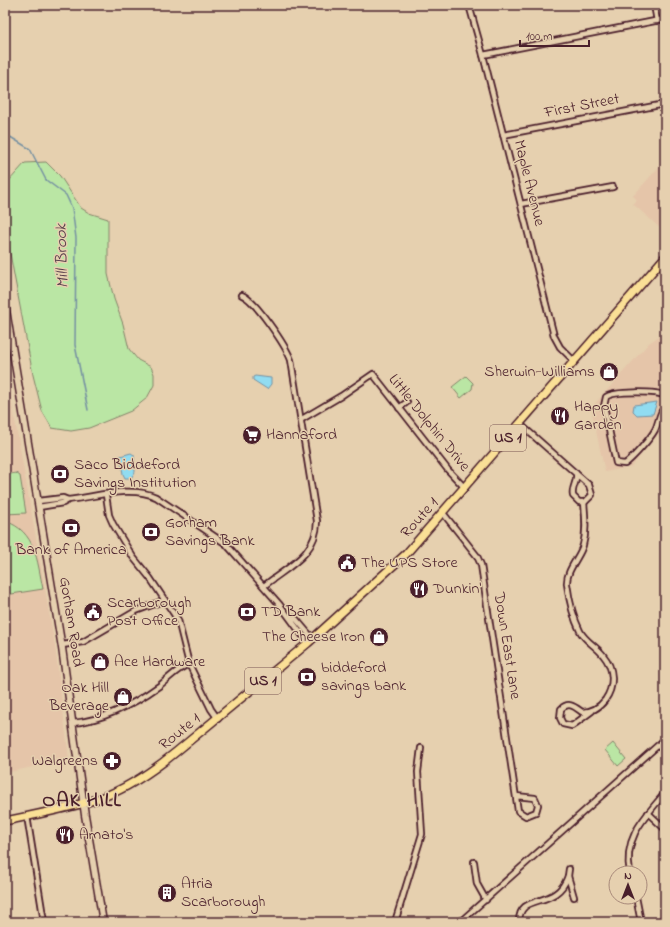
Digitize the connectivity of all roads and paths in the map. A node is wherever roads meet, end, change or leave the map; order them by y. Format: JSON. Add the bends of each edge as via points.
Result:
{"nodes":[{"id":1,"x":468,"y":5,"type":"edge"},
{"id":2,"x":654,"y":5,"type":"edge"},
{"id":3,"x":665,"y":19,"type":"edge"},
{"id":4,"x":657,"y":21,"type":"junction"},
{"id":5,"x":483,"y":55,"type":"junction"},
{"id":6,"x":665,"y":104,"type":"edge"},
{"id":7,"x":503,"y":135,"type":"junction"},
{"id":8,"x":613,"y":187,"type":"dead end"},
{"id":9,"x":521,"y":204,"type":"junction"},
{"id":10,"x":662,"y":260,"type":"edge"},
{"id":11,"x":665,"y":270,"type":"edge"},
{"id":12,"x":242,"y":295,"type":"dead end"},
{"id":13,"x":5,"y":304,"type":"edge"},
{"id":14,"x":7,"y":325,"type":"edge"},
{"id":15,"x":574,"y":362,"type":"junction"},
{"id":16,"x":665,"y":396,"type":"edge"},
{"id":17,"x":407,"y":402,"type":"dead end"},
{"id":18,"x":665,"y":406,"type":"edge"},
{"id":19,"x":399,"y":408,"type":"junction"},
{"id":20,"x":302,"y":419,"type":"junction"},
{"id":21,"x":520,"y":424,"type":"junction"},
{"id":22,"x":576,"y":473,"type":"junction"},
{"id":23,"x":465,"y":488,"type":"junction"},
{"id":24,"x":106,"y":495,"type":"junction"},
{"id":25,"x":584,"y":502,"type":"junction"},
{"id":26,"x":38,"y":504,"type":"junction"},
{"id":27,"x":443,"y":513,"type":"junction"},
{"id":28,"x":264,"y":586,"type":"junction"},
{"id":29,"x":165,"y":600,"type":"junction"},
{"id":30,"x":311,"y":641,"type":"junction"},
{"id":31,"x":62,"y":645,"type":"junction"},
{"id":32,"x":189,"y":664,"type":"junction"},
{"id":33,"x":592,"y":711,"type":"junction"},
{"id":34,"x":218,"y":719,"type":"junction"},
{"id":35,"x":74,"y":723,"type":"junction"},
{"id":36,"x":665,"y":740,"type":"edge"},
{"id":37,"x":421,"y":748,"type":"dead end"},
{"id":38,"x":665,"y":793,"type":"edge"},
{"id":39,"x":516,"y":796,"type":"junction"},
{"id":40,"x":83,"y":802,"type":"junction"},
{"id":41,"x":648,"y":813,"type":"junction"},
{"id":42,"x":28,"y":816,"type":"junction"},
{"id":43,"x":5,"y":821,"type":"edge"},
{"id":44,"x":665,"y":829,"type":"edge"},
{"id":45,"x":474,"y":862,"type":"dead end"},
{"id":46,"x":629,"y":865,"type":"edge"},
{"id":47,"x":568,"y":870,"type":"dead end"},
{"id":48,"x":568,"y":876,"type":"junction"},
{"id":49,"x":574,"y":896,"type":"dead end"},
{"id":50,"x":486,"y":900,"type":"junction"},
{"id":51,"x":638,"y":905,"type":"edge"},
{"id":52,"x":44,"y":922,"type":"edge"},
{"id":53,"x":103,"y":922,"type":"edge"},
{"id":54,"x":395,"y":922,"type":"edge"},
{"id":55,"x":460,"y":922,"type":"edge"},
{"id":56,"x":519,"y":922,"type":"edge"},
{"id":57,"x":641,"y":922,"type":"edge"}],
"edges":[{"from":1,"to":5,"type":"street","name":"Maple Avenue"},
{"from":2,"to":4,"type":"street"},
{"from":3,"to":4,"type":"street"},
{"from":4,"to":5,"type":"street"},
{"from":5,"to":7,"type":"street","name":"Maple Avenue"},
{"from":6,"to":7,"type":"street","name":"First Street"},
{"from":7,"to":9,"type":"street","name":"Maple Avenue"},
{"from":8,"to":9,"type":"street"},
{"from":9,"to":15,"type":"street","name":"Maple Avenue","via":[[554,336],[562,351]]},
{"from":10,"to":11,"type":"street"},
{"from":10,"to":15,"type":"main road","name":"Route 1","number":"US 1"},
{"from":12,"to":20,"type":"street","via":[[250,300],[288,352]]},
{"from":13,"to":14,"type":"main road","name":"Gorham Road"},
{"from":14,"to":26,"type":"main road","name":"Gorham Road"},
{"from":15,"to":21,"type":"main road","name":"Route 1","number":"US 1"},
{"from":16,"to":18,"type":"street","via":[[656,393],[613,394],[606,397],[604,406],[617,464],[627,462],[649,437]]},
{"from":17,"to":19,"type":"street"},
{"from":19,"to":20,"type":"street","name":"Little Dolphin Drive","via":[[373,374]]},
{"from":19,"to":23,"type":"street","name":"Little Dolphin Drive"},
{"from":20,"to":28,"type":"street","via":[[316,516],[316,538],[306,553]]},
{"from":21,"to":22,"type":"street"},
{"from":21,"to":23,"type":"main road","name":"Route 1","number":"US 1"},
{"from":22,"to":25,"type":"street","via":[[577,481],[572,494],[576,500]]},
{"from":22,"to":25,"type":"street","via":[[592,490],[590,498]]},
{"from":23,"to":27,"type":"main road","name":"Route 1","number":"US 1"},
{"from":24,"to":26,"type":"street","via":[[68,500],[63,503]]},
{"from":24,"to":28,"type":"street","via":[[137,492],[156,497],[220,539]]},
{"from":24,"to":29,"type":"street","via":[[113,524],[133,557]]},
{"from":25,"to":33,"type":"street","via":[[584,543],[568,577],[569,594],[581,632],[604,656],[612,677],[608,696]]},
{"from":26,"to":31,"type":"main road","name":"Gorham Road"},
{"from":27,"to":30,"type":"main road","name":"Route 1","number":"US 1","via":[[393,568]]},
{"from":27,"to":39,"type":"street","name":"Down East Lane","via":[[477,556],[481,565]]},
{"from":28,"to":30,"type":"street","via":[[290,617],[291,622]]},
{"from":29,"to":31,"type":"street","via":[[136,611],[83,642]]},
{"from":29,"to":32,"type":"street","via":[[181,626]]},
{"from":30,"to":34,"type":"main road","name":"Route 1","number":"US 1"},
{"from":31,"to":35,"type":"main road","name":"Gorham Road"},
{"from":32,"to":34,"type":"street"},
{"from":32,"to":35,"type":"street","via":[[145,696],[117,711],[86,722]]},
{"from":33,"to":33,"type":"street","via":[[582,712],[573,705],[568,705],[561,710],[560,718],[565,725],[573,726]]},
{"from":34,"to":40,"type":"main road","name":"Route 1","number":"US 1","via":[[148,773],[109,794]]},
{"from":35,"to":40,"type":"main road","name":"Gorham Road"},
{"from":36,"to":50,"type":"street"},
{"from":37,"to":54,"type":"street","via":[[418,772],[422,834]]},
{"from":38,"to":41,"type":"street"},
{"from":39,"to":39,"type":"street","name":"Down East Lane","via":[[520,813],[527,816],[536,812],[538,805],[535,798]]},
{"from":40,"to":42,"type":"main road","name":"Route 1","number":"US 1"},
{"from":40,"to":53,"type":"main road","name":"Gorham Road"},
{"from":41,"to":44,"type":"street"},
{"from":41,"to":46,"type":"street","via":[[636,828],[630,843]]},
{"from":42,"to":43,"type":"main road","name":"Route 1","number":"US 1"},
{"from":42,"to":52,"type":"street"},
{"from":45,"to":50,"type":"street","via":[[478,884]]},
{"from":47,"to":48,"type":"street"},
{"from":48,"to":49,"type":"street"},
{"from":48,"to":56,"type":"street","via":[[555,895],[524,907]]},
{"from":50,"to":55,"type":"street"},
{"from":51,"to":57,"type":"street"}]}
